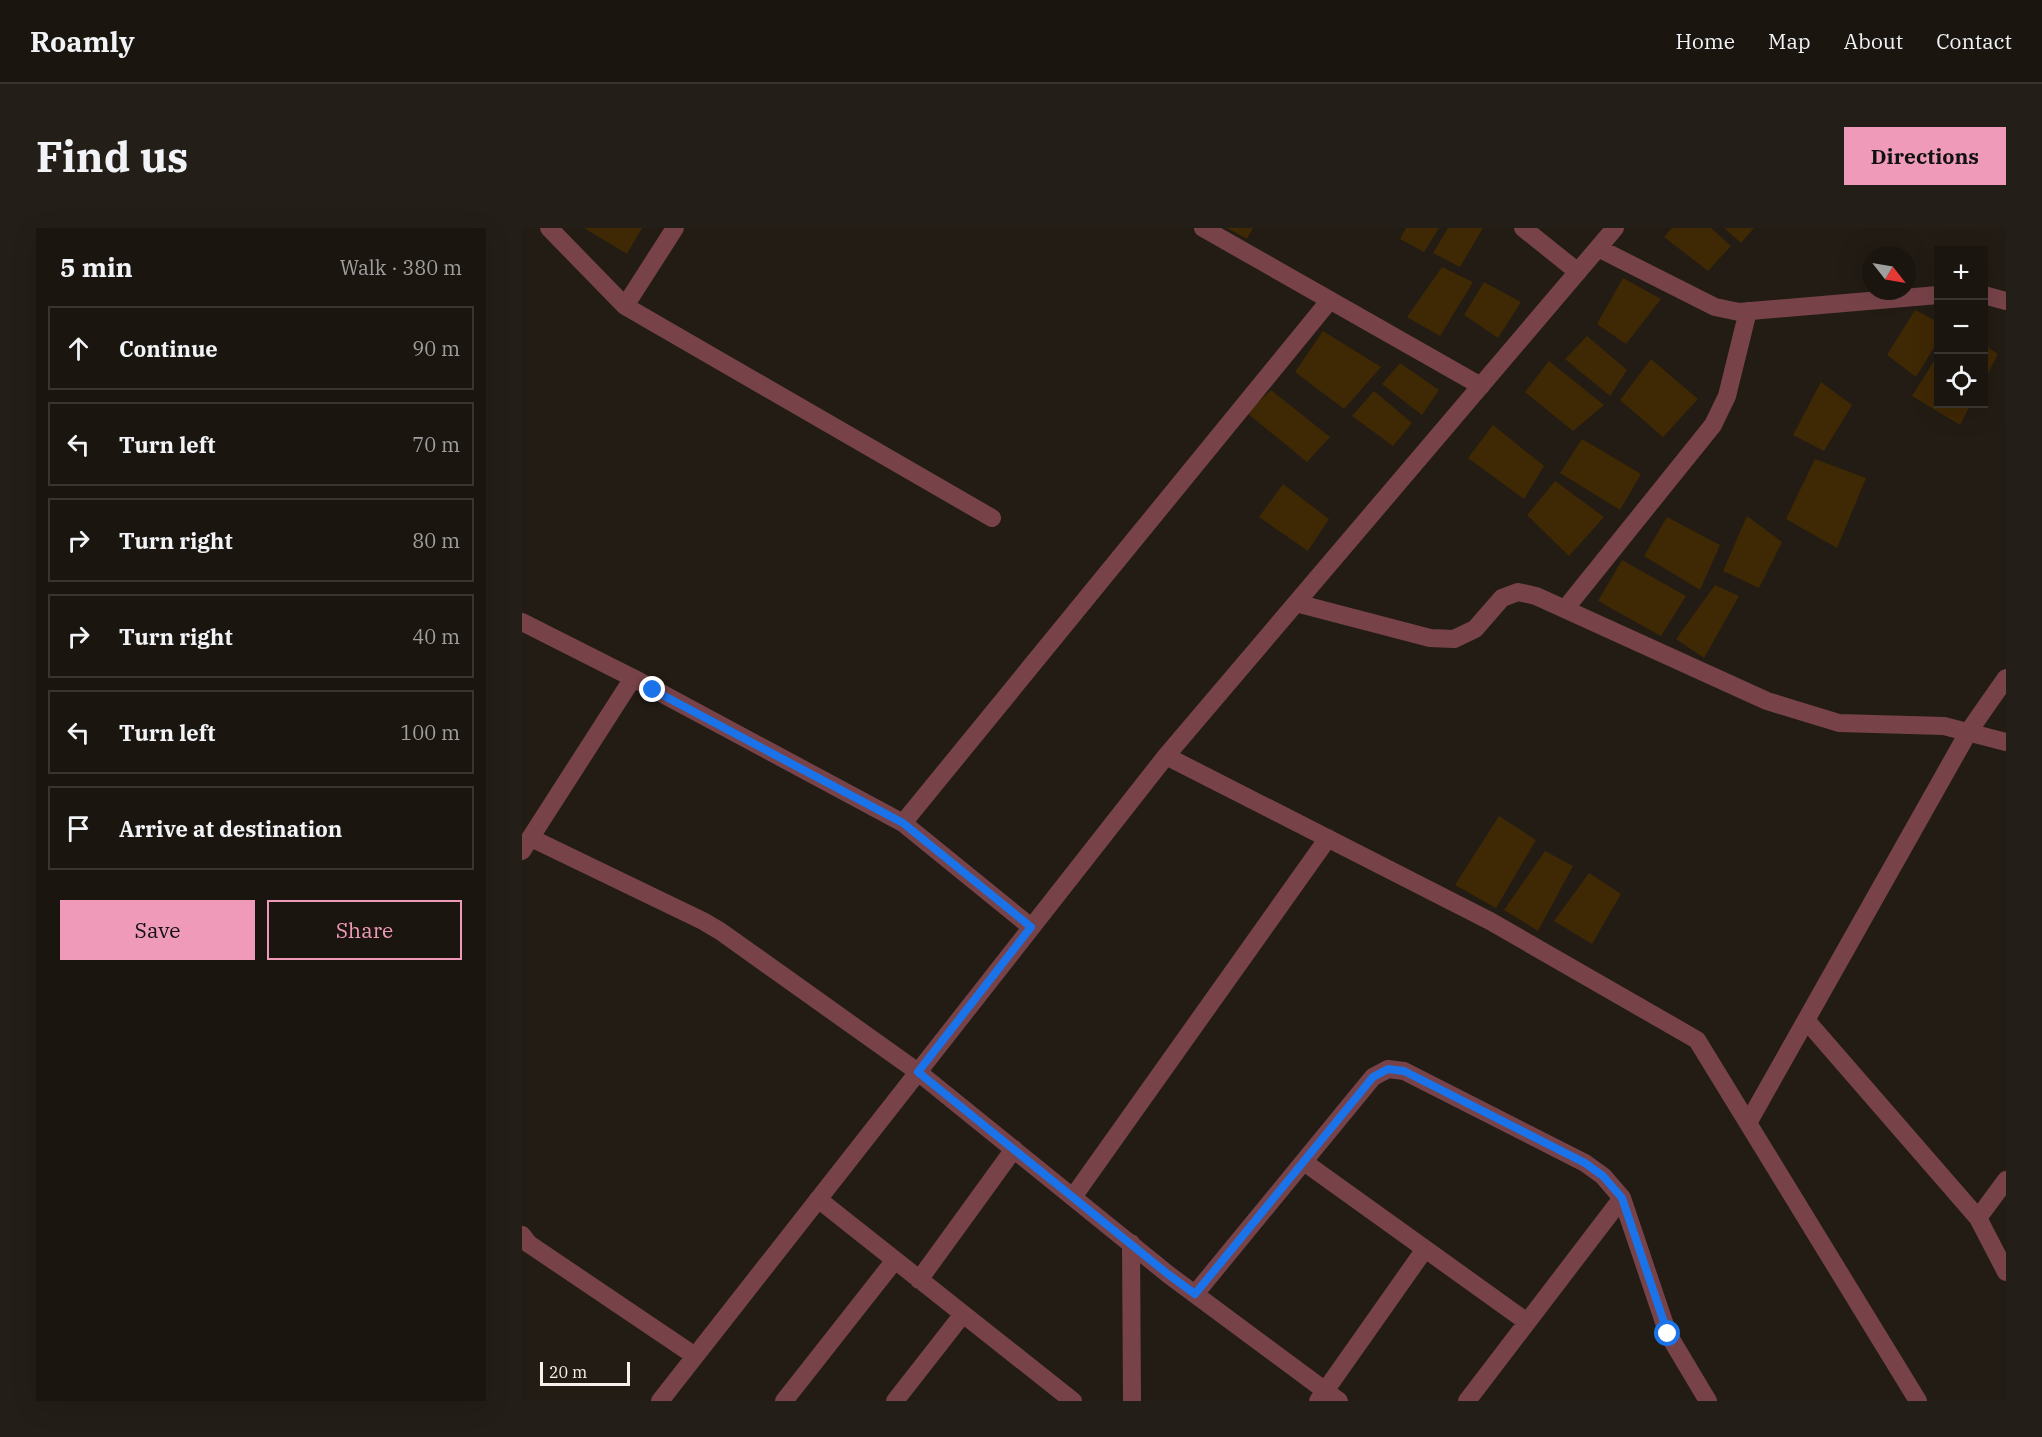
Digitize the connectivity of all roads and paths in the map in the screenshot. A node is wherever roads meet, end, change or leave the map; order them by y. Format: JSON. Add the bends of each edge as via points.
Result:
{"nodes":[{"id":1,"x":549,"y":228,"type":"edge"},
{"id":2,"x":675,"y":228,"type":"edge"},
{"id":3,"x":1203,"y":228,"type":"edge"},
{"id":4,"x":1524,"y":228,"type":"edge"},
{"id":5,"x":1615,"y":228,"type":"edge"},
{"id":6,"x":1598,"y":248,"type":"junction"},
{"id":7,"x":1578,"y":272,"type":"junction"},
{"id":8,"x":1934,"y":295,"type":"edge"},
{"id":9,"x":1988,"y":296,"type":"edge"},
{"id":10,"x":1330,"y":300,"type":"junction"},
{"id":11,"x":2006,"y":301,"type":"edge"},
{"id":12,"x":624,"y":306,"type":"junction"},
{"id":13,"x":1748,"y":311,"type":"junction"},
{"id":14,"x":1481,"y":386,"type":"junction"},
{"id":15,"x":992,"y":518,"type":"dead end"},
{"id":16,"x":1296,"y":603,"type":"junction"},
{"id":17,"x":1565,"y":609,"type":"junction"},
{"id":18,"x":522,"y":622,"type":"edge"},
{"id":19,"x":633,"y":678,"type":"junction"},
{"id":20,"x":2006,"y":678,"type":"edge"},
{"id":21,"x":1969,"y":731,"type":"junction"},
{"id":22,"x":2006,"y":742,"type":"edge"},
{"id":23,"x":1166,"y":756,"type":"junction"},
{"id":24,"x":903,"y":823,"type":"junction"},
{"id":25,"x":1328,"y":838,"type":"junction"},
{"id":26,"x":526,"y":844,"type":"edge"},
{"id":27,"x":1031,"y":927,"type":"junction"},
{"id":28,"x":1806,"y":1020,"type":"junction"},
{"id":29,"x":918,"y":1072,"type":"junction"},
{"id":30,"x":1748,"y":1123,"type":"junction"},
{"id":31,"x":1014,"y":1149,"type":"junction"},
{"id":32,"x":1304,"y":1162,"type":"junction"},
{"id":33,"x":2006,"y":1180,"type":"edge"},
{"id":34,"x":1073,"y":1197,"type":"junction"},
{"id":35,"x":1622,"y":1198,"type":"junction"},
{"id":36,"x":818,"y":1199,"type":"junction"},
{"id":37,"x":1978,"y":1218,"type":"junction"},
{"id":38,"x":522,"y":1235,"type":"edge"},
{"id":39,"x":1131,"y":1244,"type":"junction"},
{"id":40,"x":1425,"y":1249,"type":"junction"},
{"id":41,"x":895,"y":1260,"type":"junction"},
{"id":42,"x":2006,"y":1272,"type":"edge"},
{"id":43,"x":919,"y":1280,"type":"junction"},
{"id":44,"x":1195,"y":1294,"type":"junction"},
{"id":45,"x":963,"y":1314,"type":"junction"},
{"id":46,"x":1527,"y":1322,"type":"junction"},
{"id":47,"x":695,"y":1356,"type":"junction"},
{"id":48,"x":1327,"y":1397,"type":"edge"},
{"id":49,"x":660,"y":1401,"type":"edge"},
{"id":50,"x":784,"y":1401,"type":"edge"},
{"id":51,"x":895,"y":1401,"type":"edge"},
{"id":52,"x":1073,"y":1401,"type":"edge"},
{"id":53,"x":1132,"y":1401,"type":"edge"},
{"id":54,"x":1467,"y":1401,"type":"edge"},
{"id":55,"x":1708,"y":1401,"type":"edge"},
{"id":56,"x":1918,"y":1401,"type":"edge"}],
"edges":[{"from":1,"to":12,"type":"street"},
{"from":2,"to":12,"type":"street"},
{"from":3,"to":10,"type":"street"},
{"from":4,"to":7,"type":"street"},
{"from":5,"to":6,"type":"street"},
{"from":6,"to":7,"type":"street"},
{"from":6,"to":13,"type":"street","via":[[1715,307]]},
{"from":7,"to":14,"type":"street"},
{"from":8,"to":13,"type":"street"},
{"from":9,"to":11,"type":"street"},
{"from":10,"to":14,"type":"street"},
{"from":10,"to":24,"type":"street"},
{"from":12,"to":15,"type":"street"},
{"from":13,"to":17,"type":"street","via":[[1727,396],[1713,425]]},
{"from":14,"to":16,"type":"street"},
{"from":16,"to":17,"type":"street","via":[[1430,638],[1454,639],[1475,629],[1502,598],[1518,592]]},
{"from":16,"to":23,"type":"street"},
{"from":17,"to":21,"type":"street","via":[[1767,701],[1804,713],[1839,723],[1944,726]]},
{"from":18,"to":19,"type":"street"},
{"from":19,"to":24,"type":"street"},
{"from":19,"to":26,"type":"street"},
{"from":20,"to":21,"type":"street"},
{"from":21,"to":22,"type":"street"},
{"from":21,"to":28,"type":"street"},
{"from":23,"to":25,"type":"street"},
{"from":23,"to":27,"type":"street"},
{"from":24,"to":27,"type":"street"},
{"from":25,"to":30,"type":"street","via":[[1490,921],[1697,1040]]},
{"from":25,"to":34,"type":"street"},
{"from":26,"to":29,"type":"street","via":[[711,926]]},
{"from":27,"to":29,"type":"street"},
{"from":28,"to":30,"type":"street"},
{"from":28,"to":37,"type":"street"},
{"from":29,"to":31,"type":"street"},
{"from":29,"to":36,"type":"street"},
{"from":30,"to":56,"type":"street"},
{"from":31,"to":34,"type":"street"},
{"from":31,"to":43,"type":"street"},
{"from":32,"to":35,"type":"street","via":[[1373,1077],[1388,1069],[1404,1071],[1585,1163]]},
{"from":32,"to":40,"type":"street"},
{"from":32,"to":44,"type":"street"},
{"from":33,"to":37,"type":"street"},
{"from":34,"to":39,"type":"street"},
{"from":35,"to":46,"type":"street"},
{"from":35,"to":55,"type":"street","via":[[1668,1334]]},
{"from":36,"to":41,"type":"street"},
{"from":36,"to":47,"type":"street"},
{"from":37,"to":42,"type":"street"},
{"from":38,"to":47,"type":"street","via":[[529,1244]]},
{"from":39,"to":44,"type":"street"},
{"from":39,"to":53,"type":"street"},
{"from":40,"to":46,"type":"street"},
{"from":40,"to":48,"type":"street"},
{"from":41,"to":43,"type":"street"},
{"from":41,"to":50,"type":"street"},
{"from":43,"to":45,"type":"street"},
{"from":44,"to":48,"type":"street"},
{"from":45,"to":51,"type":"street"},
{"from":45,"to":52,"type":"street"},
{"from":46,"to":54,"type":"street"},
{"from":47,"to":49,"type":"street"}]}
